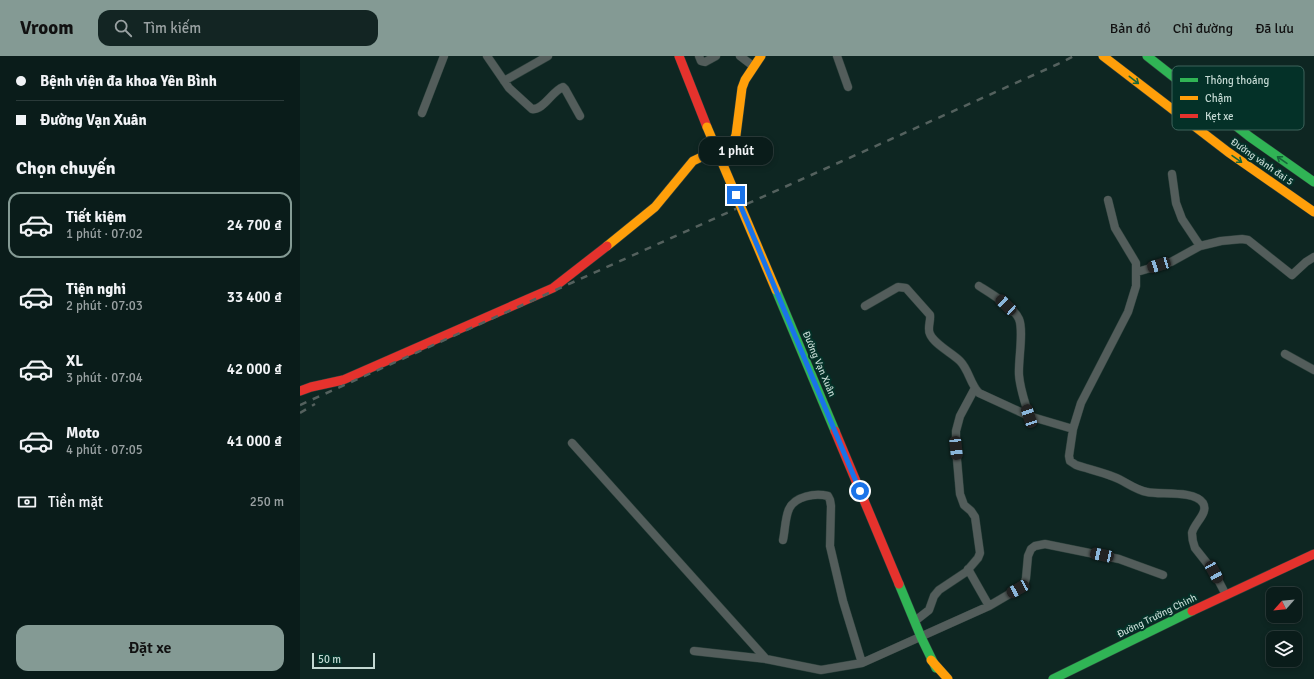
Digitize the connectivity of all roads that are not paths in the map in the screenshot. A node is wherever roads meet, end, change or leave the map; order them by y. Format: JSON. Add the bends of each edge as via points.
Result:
{"nodes":[{"id":1,"x":444,"y":56,"type":"edge"},
{"id":2,"x":487,"y":56,"type":"edge"},
{"id":3,"x":548,"y":56,"type":"edge"},
{"id":4,"x":679,"y":56,"type":"edge"},
{"id":5,"x":699,"y":56,"type":"edge"},
{"id":6,"x":716,"y":56,"type":"edge"},
{"id":7,"x":740,"y":56,"type":"edge"},
{"id":8,"x":761,"y":56,"type":"edge"},
{"id":9,"x":837,"y":56,"type":"edge"},
{"id":10,"x":1103,"y":56,"type":"edge"},
{"id":11,"x":1146,"y":56,"type":"edge"},
{"id":12,"x":754,"y":66,"type":"junction"},
{"id":13,"x":1172,"y":76,"type":"edge"},
{"id":14,"x":504,"y":81,"type":"junction"},
{"id":15,"x":848,"y":87,"type":"dead end"},
{"id":16,"x":1172,"y":109,"type":"edge"},
{"id":17,"x":422,"y":113,"type":"dead end"},
{"id":18,"x":580,"y":116,"type":"dead end"},
{"id":19,"x":1199,"y":130,"type":"edge"},
{"id":20,"x":1241,"y":130,"type":"edge"},
{"id":21,"x":1172,"y":174,"type":"dead end"},
{"id":22,"x":1314,"y":182,"type":"edge"},
{"id":23,"x":1108,"y":200,"type":"dead end"},
{"id":24,"x":1314,"y":212,"type":"edge"},
{"id":25,"x":1200,"y":246,"type":"junction"},
{"id":26,"x":1314,"y":257,"type":"edge"},
{"id":27,"x":1137,"y":272,"type":"junction"},
{"id":28,"x":979,"y":286,"type":"dead end"},
{"id":29,"x":865,"y":306,"type":"dead end"},
{"id":30,"x":1286,"y":354,"type":"dead end"},
{"id":31,"x":1314,"y":370,"type":"edge"},
{"id":32,"x":975,"y":388,"type":"junction"},
{"id":33,"x":300,"y":391,"type":"edge"},
{"id":34,"x":1029,"y":416,"type":"junction"},
{"id":35,"x":1073,"y":429,"type":"junction"},
{"id":36,"x":572,"y":443,"type":"dead end"},
{"id":37,"x":783,"y":540,"type":"dead end"},
{"id":38,"x":1314,"y":554,"type":"edge"},
{"id":39,"x":968,"y":569,"type":"junction"},
{"id":40,"x":1163,"y":574,"type":"dead end"},
{"id":41,"x":1226,"y":595,"type":"junction"},
{"id":42,"x":988,"y":606,"type":"junction"},
{"id":43,"x":915,"y":621,"type":"junction"},
{"id":44,"x":921,"y":637,"type":"junction"},
{"id":45,"x":694,"y":651,"type":"dead end"},
{"id":46,"x":766,"y":659,"type":"junction"},
{"id":47,"x":931,"y":660,"type":"junction"},
{"id":48,"x":862,"y":664,"type":"junction"},
{"id":49,"x":935,"y":679,"type":"edge"},
{"id":50,"x":942,"y":679,"type":"edge"},
{"id":51,"x":948,"y":679,"type":"edge"},
{"id":52,"x":1053,"y":679,"type":"edge"}],
"edges":[{"from":1,"to":17,"type":"street"},
{"from":2,"to":14,"type":"street"},
{"from":3,"to":14,"type":"street"},
{"from":4,"to":43,"type":"main road","name":"Đường Vạn Xuân","bridge":true},
{"from":5,"to":6,"type":"street","via":[[705,62]]},
{"from":7,"to":12,"type":"street"},
{"from":8,"to":12,"type":"main road"},
{"from":9,"to":15,"type":"street"},
{"from":10,"to":16,"type":"main road","name":"Đường vành đai 5","one_way":true},
{"from":13,"to":11,"type":"main road","name":"Đường vành đai 5","one_way":true},
{"from":12,"to":33,"type":"main road","via":[[742,88],[734,140],[693,161],[655,206],[561,283],[335,383],[315,385]]},
{"from":14,"to":18,"type":"street","via":[[513,93],[532,109],[539,108],[563,87]]},
{"from":19,"to":24,"type":"main road","name":"Đường vành đai 5","one_way":true},
{"from":22,"to":20,"type":"main road","name":"Đường vành đai 5","one_way":true},
{"from":21,"to":25,"type":"street","via":[[1176,204],[1182,219]]},
{"from":23,"to":27,"type":"street","via":[[1115,228],[1136,263]]},
{"from":25,"to":26,"type":"street","via":[[1238,239],[1248,240],[1292,275]]},
{"from":25,"to":27,"type":"street","via":[[1171,262]]},
{"from":27,"to":35,"type":"street","via":[[1136,286],[1128,312],[1081,403]]},
{"from":28,"to":34,"type":"street","via":[[997,297],[1019,319],[1019,374],[1021,392]]},
{"from":29,"to":32,"type":"street","via":[[898,287],[906,288],[930,315],[928,329],[933,339],[964,366]]},
{"from":30,"to":31,"type":"street"},
{"from":32,"to":34,"type":"street","via":[[980,393]]},
{"from":32,"to":39,"type":"street","via":[[960,416],[956,431],[960,494],[964,505],[975,517],[980,544],[978,558]]},
{"from":34,"to":35,"type":"street"},
{"from":35,"to":41,"type":"street","via":[[1069,456],[1070,461],[1076,465],[1115,477],[1147,492],[1190,496],[1203,503],[1204,512],[1192,532],[1193,543],[1214,572]]},
{"from":36,"to":46,"type":"street"},
{"from":37,"to":48,"type":"street","via":[[789,508],[796,501],[810,495],[828,496],[831,506],[830,546]]},
{"from":38,"to":41,"type":"main road","name":"Đường Trường Chinh"},
{"from":39,"to":42,"type":"street"},
{"from":39,"to":43,"type":"street","via":[[939,590],[929,610]]},
{"from":40,"to":42,"type":"street","via":[[1118,559],[1045,544],[1031,549],[1024,584]]},
{"from":41,"to":52,"type":"main road","name":"Đường Trường Chinh"},
{"from":42,"to":44,"type":"street"},
{"from":43,"to":44,"type":"main road","name":"Đường Vạn Xuân"},
{"from":44,"to":47,"type":"main road","name":"Đường Vạn Xuân"},
{"from":44,"to":48,"type":"street"},
{"from":45,"to":46,"type":"street"},
{"from":46,"to":48,"type":"street","via":[[821,670]]},
{"from":47,"to":49,"type":"main road"},
{"from":47,"to":50,"type":"main road","name":"Đường Vạn Xuân"},
{"from":47,"to":51,"type":"main road"}]}
